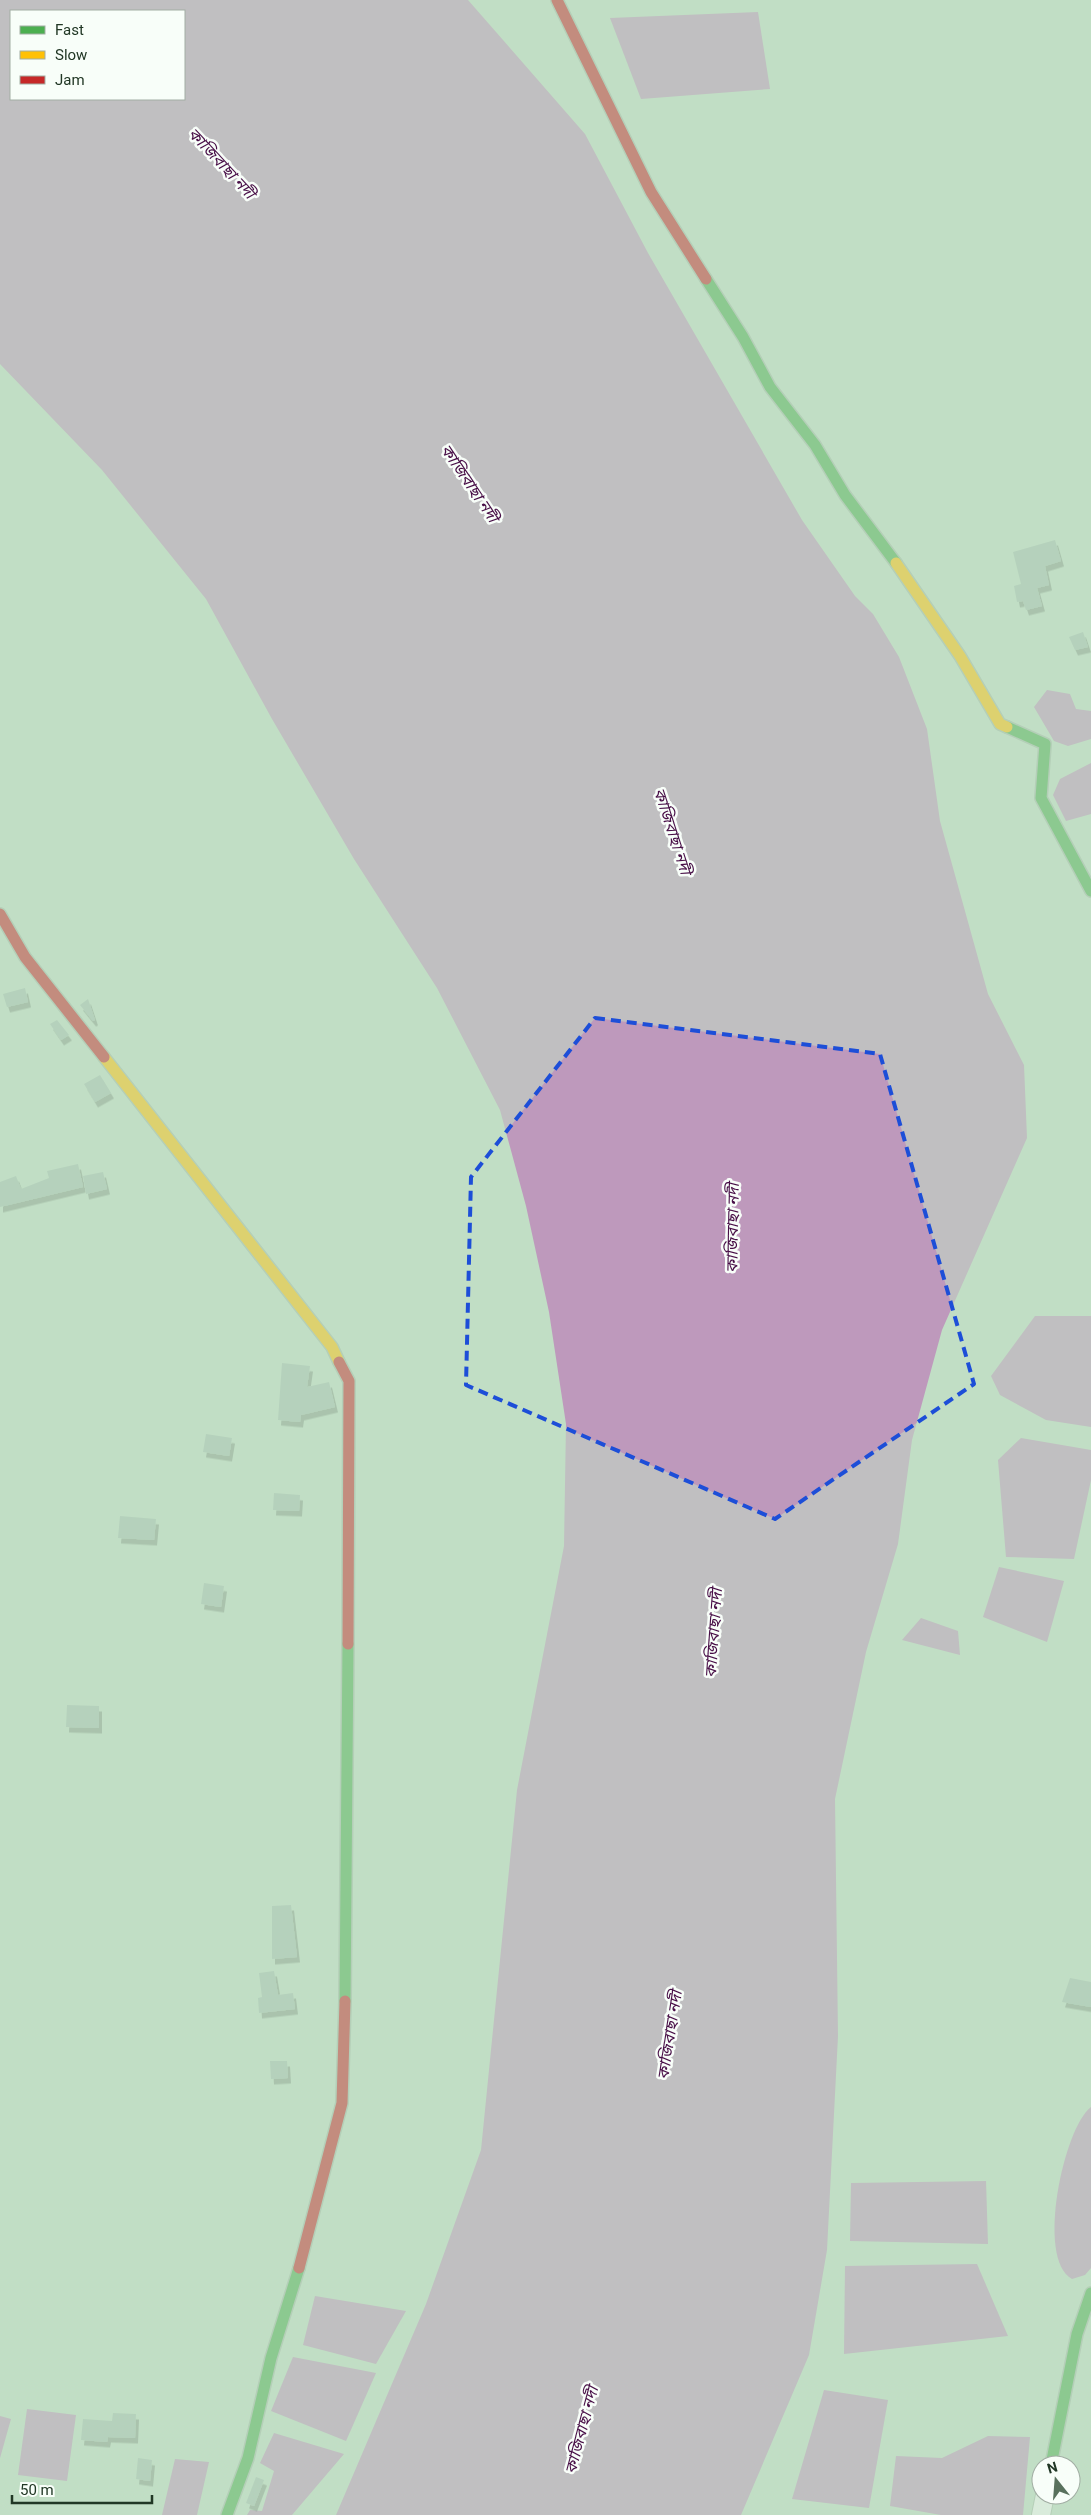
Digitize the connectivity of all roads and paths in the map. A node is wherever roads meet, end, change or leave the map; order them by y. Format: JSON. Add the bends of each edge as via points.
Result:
{"nodes":[{"id":1,"x":557,"y":0,"type":"edge"},
{"id":2,"x":1091,"y":891,"type":"edge"},
{"id":3,"x":0,"y":914,"type":"edge"},
{"id":4,"x":1091,"y":2294,"type":"edge"},
{"id":5,"x":1053,"y":2455,"type":"edge"},
{"id":6,"x":227,"y":2515,"type":"edge"}],
"edges":[{"from":1,"to":2,"type":"street","via":[[651,192],[743,337],[770,387],[910,582],[960,656],[1000,724],[1046,744],[1041,798]]},
{"from":3,"to":6,"type":"street","via":[[25,957],[332,1347],[349,1381],[346,1961],[342,2103],[304,2253],[270,2358],[248,2458]]},
{"from":4,"to":5,"type":"street","via":[[1077,2334]]}]}
